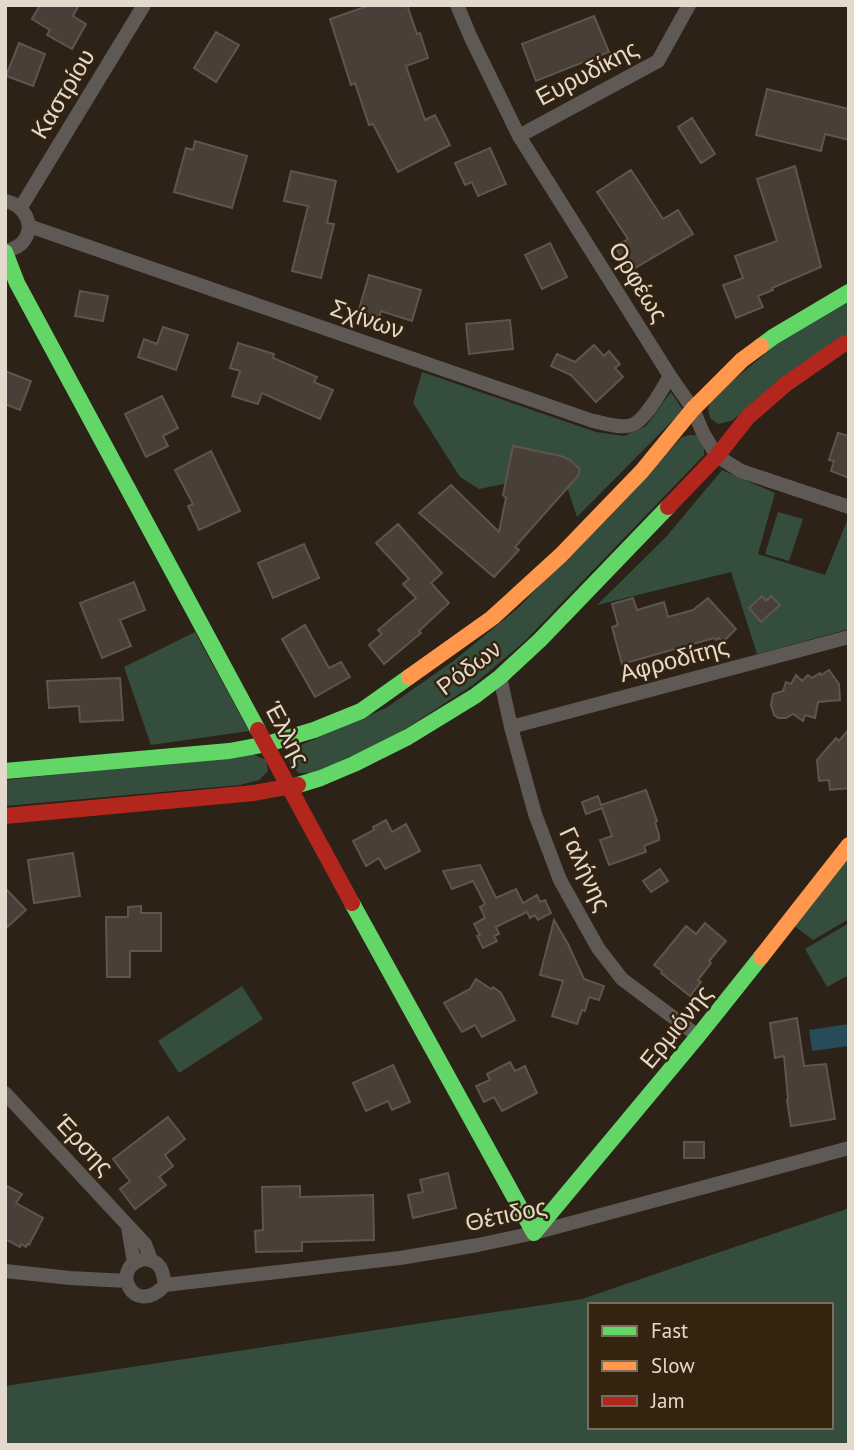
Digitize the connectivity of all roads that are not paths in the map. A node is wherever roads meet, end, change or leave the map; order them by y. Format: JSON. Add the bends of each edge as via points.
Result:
{"nodes":[{"id":1,"x":144,"y":5,"type":"edge"},
{"id":2,"x":457,"y":5,"type":"edge"},
{"id":3,"x":689,"y":5,"type":"edge"},
{"id":4,"x":519,"y":136,"type":"junction"},
{"id":5,"x":5,"y":201,"type":"edge"},
{"id":6,"x":21,"y":207,"type":"junction"},
{"id":7,"x":29,"y":226,"type":"junction"},
{"id":8,"x":5,"y":252,"type":"edge"},
{"id":9,"x":849,"y":292,"type":"edge"},
{"id":10,"x":849,"y":342,"type":"edge"},
{"id":11,"x":670,"y":376,"type":"junction"},
{"id":12,"x":692,"y":409,"type":"junction"},
{"id":13,"x":717,"y":456,"type":"junction"},
{"id":14,"x":849,"y":507,"type":"edge"},
{"id":15,"x":849,"y":637,"type":"edge"},
{"id":16,"x":500,"y":677,"type":"junction"},
{"id":17,"x":511,"y":727,"type":"junction"},
{"id":18,"x":267,"y":744,"type":"junction"},
{"id":19,"x":5,"y":771,"type":"edge"},
{"id":20,"x":289,"y":788,"type":"junction"},
{"id":21,"x":5,"y":816,"type":"edge"},
{"id":22,"x":849,"y":845,"type":"edge"},
{"id":23,"x":698,"y":1036,"type":"junction"},
{"id":24,"x":5,"y":1093,"type":"edge"},
{"id":25,"x":849,"y":1148,"type":"edge"},
{"id":26,"x":128,"y":1227,"type":"junction"},
{"id":27,"x":534,"y":1233,"type":"junction"},
{"id":28,"x":151,"y":1260,"type":"junction"},
{"id":29,"x":134,"y":1263,"type":"junction"},
{"id":30,"x":5,"y":1271,"type":"edge"},
{"id":31,"x":127,"y":1281,"type":"junction"},
{"id":32,"x":164,"y":1285,"type":"junction"}],
"edges":[{"from":1,"to":6,"type":"street","name":"Καστρίου"},
{"from":2,"to":4,"type":"street","name":"Ορφέως"},
{"from":3,"to":4,"type":"street","name":"Ευρυδίκης","via":[[658,61]]},
{"from":4,"to":11,"type":"street","name":"Ορφέως"},
{"from":5,"to":6,"type":"street"},
{"from":6,"to":7,"type":"street"},
{"from":7,"to":8,"type":"street","via":[[18,247]]},
{"from":7,"to":11,"type":"street","name":"Σχίνων","via":[[593,421],[632,425],[642,418]]},
{"from":8,"to":18,"type":"street","name":"Έλλης","via":[[17,283]]},
{"from":9,"to":12,"type":"street","name":"Ρόδων","via":[[752,352]]},
{"from":10,"to":13,"type":"street","name":"Ρόδων","via":[[786,384],[747,418]]},
{"from":11,"to":12,"type":"street","name":"Ορφέως"},
{"from":12,"to":13,"type":"street","name":"Ορφέως"},
{"from":12,"to":18,"type":"street","name":"Ρόδων","via":[[642,471],[492,618],[361,712]]},
{"from":13,"to":14,"type":"street","via":[[741,471]]},
{"from":13,"to":16,"type":"street","name":"Ρόδων"},
{"from":15,"to":17,"type":"street","name":"Αφροδίτης"},
{"from":16,"to":17,"type":"street","name":"Γαλήνης"},
{"from":16,"to":20,"type":"street","name":"Ρόδων","via":[[408,737],[355,764]]},
{"from":17,"to":23,"type":"street","name":"Γαλήνης","via":[[535,814],[561,880],[598,948],[622,979]]},
{"from":18,"to":19,"type":"street","name":"Ρόδων"},
{"from":18,"to":20,"type":"street","name":"Έλλης"},
{"from":20,"to":21,"type":"street","name":"Ρόδων"},
{"from":20,"to":27,"type":"street","name":"Έλλης"},
{"from":22,"to":23,"type":"street","name":"Ερμιόνης"},
{"from":23,"to":27,"type":"street","name":"Ερμιόνης"},
{"from":24,"to":26,"type":"street","name":"Έρσης"},
{"from":25,"to":27,"type":"street","name":"Θέτιδος"},
{"from":26,"to":28,"type":"street","name":"Έρσης","via":[[145,1244]]},
{"from":26,"to":29,"type":"street"},
{"from":27,"to":32,"type":"street","name":"Θέτιδος","via":[[400,1258]]},
{"from":28,"to":29,"type":"street"},
{"from":28,"to":32,"type":"street","via":[[161,1267]]},
{"from":29,"to":31,"type":"street"},
{"from":30,"to":31,"type":"street"},
{"from":31,"to":32,"type":"street","via":[[134,1293],[145,1297]]}]}
